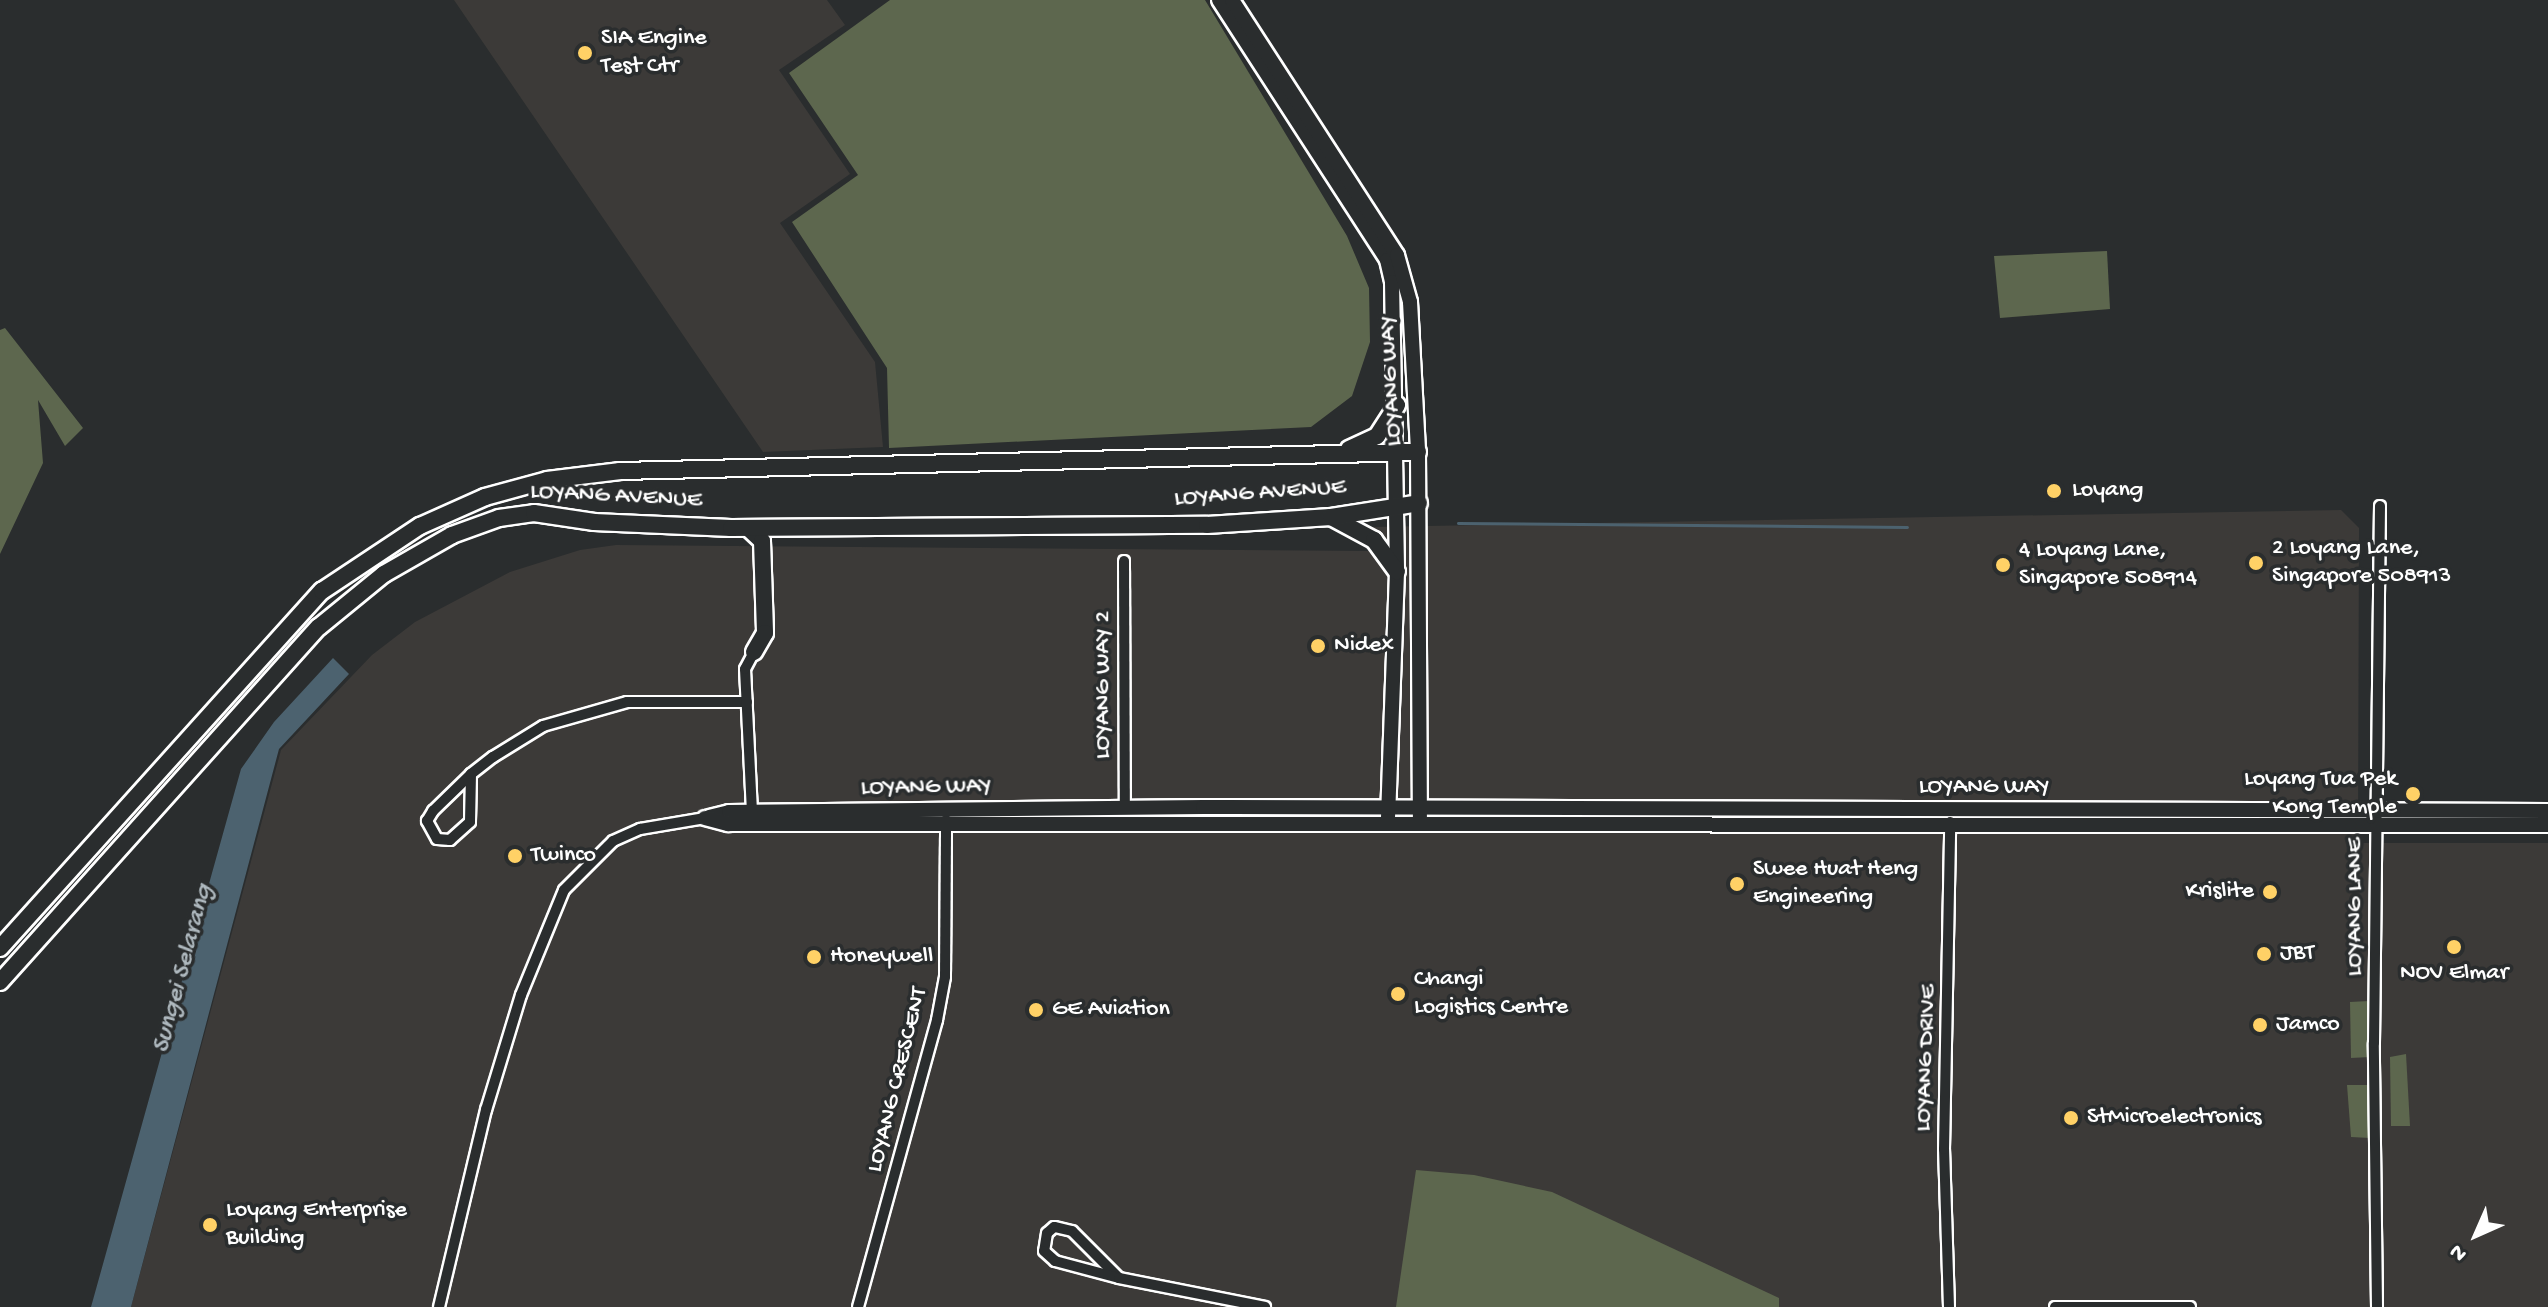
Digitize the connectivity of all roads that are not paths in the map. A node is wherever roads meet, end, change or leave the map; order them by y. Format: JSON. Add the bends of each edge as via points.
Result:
{"nodes":[{"id":1,"x":1219,"y":0,"type":"edge"},
{"id":2,"x":1232,"y":0,"type":"edge"},
{"id":3,"x":1397,"y":405,"type":"junction"},
{"id":4,"x":1340,"y":452,"type":"junction"},
{"id":5,"x":1397,"y":452,"type":"junction"},
{"id":6,"x":1418,"y":452,"type":"junction"},
{"id":7,"x":1419,"y":503,"type":"junction"},
{"id":8,"x":1396,"y":506,"type":"junction"},
{"id":9,"x":2380,"y":506,"type":"dead end"},
{"id":10,"x":1331,"y":517,"type":"junction"},
{"id":11,"x":748,"y":528,"type":"junction"},
{"id":12,"x":1124,"y":561,"type":"dead end"},
{"id":13,"x":1397,"y":572,"type":"junction"},
{"id":14,"x":754,"y":652,"type":"joint"},
{"id":15,"x":747,"y":702,"type":"junction"},
{"id":16,"x":471,"y":774,"type":"junction"},
{"id":17,"x":1125,"y":809,"type":"junction"},
{"id":18,"x":2548,"y":811,"type":"edge"},
{"id":19,"x":752,"y":812,"type":"junction"},
{"id":20,"x":1388,"y":816,"type":"junction"},
{"id":21,"x":946,"y":817,"type":"junction"},
{"id":22,"x":1420,"y":817,"type":"junction"},
{"id":23,"x":1950,"y":817,"type":"junction"},
{"id":24,"x":2375,"y":817,"type":"junction"},
{"id":25,"x":705,"y":818,"type":"junction"},
{"id":26,"x":1134,"y":823,"type":"junction"},
{"id":27,"x":735,"y":824,"type":"junction"},
{"id":28,"x":764,"y":824,"type":"junction"},
{"id":29,"x":2548,"y":825,"type":"edge"},
{"id":30,"x":0,"y":948,"type":"edge"},
{"id":31,"x":0,"y":982,"type":"edge"},
{"id":32,"x":1119,"y":1278,"type":"junction"},
{"id":33,"x":439,"y":1307,"type":"edge"},
{"id":34,"x":858,"y":1307,"type":"edge"},
{"id":35,"x":1265,"y":1307,"type":"edge"},
{"id":36,"x":1949,"y":1307,"type":"edge"},
{"id":37,"x":2055,"y":1307,"type":"edge"},
{"id":38,"x":2190,"y":1307,"type":"edge"},
{"id":39,"x":2377,"y":1307,"type":"edge"}],
"edges":[{"from":1,"to":3,"type":"street","name":"LOYANG WAY","via":[[1387,260]]},
{"from":2,"to":6,"type":"street","name":"LOYANG WAY","via":[[1397,255],[1410,302]]},
{"from":3,"to":4,"type":"main road","via":[[1377,436]]},
{"from":3,"to":5,"type":"street","name":"LOYANG WAY"},
{"from":4,"to":5,"type":"main road","name":"LOYANG AVENUE"},
{"from":4,"to":30,"type":"main road","name":"LOYANG AVENUE","via":[[620,471],[547,480],[485,497],[420,526],[322,591]]},
{"from":5,"to":6,"type":"main road","name":"LOYANG AVENUE"},
{"from":5,"to":8,"type":"street","name":"LOYANG WAY"},
{"from":6,"to":7,"type":"street","name":"LOYANG WAY"},
{"from":7,"to":8,"type":"main road","name":"LOYANG AVENUE"},
{"from":7,"to":22,"type":"street","name":"LOYANG WAY"},
{"from":8,"to":10,"type":"main road","name":"LOYANG AVENUE"},
{"from":8,"to":13,"type":"street","name":"LOYANG WAY"},
{"from":9,"to":24,"type":"street","name":"LOYANG LANE"},
{"from":10,"to":11,"type":"main road","name":"LOYANG AVENUE","via":[[1207,525]]},
{"from":10,"to":13,"type":"main road","via":[[1374,540]]},
{"from":11,"to":14,"type":"main road","via":[[762,541],[765,633]]},
{"from":11,"to":31,"type":"main road","name":"LOYANG AVENUE","via":[[594,522],[534,513],[452,535],[384,574],[298,650]]},
{"from":12,"to":17,"type":"street","name":"LOYANG WAY 2"},
{"from":13,"to":20,"type":"street","name":"LOYANG WAY"},
{"from":14,"to":15,"type":"street","via":[[745,669]]},
{"from":15,"to":16,"type":"street","via":[[663,700],[597,709],[543,726]]},
{"from":15,"to":19,"type":"street"},
{"from":16,"to":16,"type":"street","via":[[470,822],[450,840],[437,839],[428,828],[429,816]]},
{"from":17,"to":20,"type":"street","name":"LOYANG WAY"},
{"from":17,"to":21,"type":"street","name":"LOYANG WAY"},
{"from":17,"to":26,"type":"street"},
{"from":18,"to":24,"type":"street","name":"LOYANG WAY"},
{"from":19,"to":21,"type":"street","name":"LOYANG WAY"},
{"from":19,"to":25,"type":"street","name":"LOYANG WAY"},
{"from":19,"to":27,"type":"street"},
{"from":19,"to":28,"type":"street"},
{"from":20,"to":22,"type":"street","name":"LOYANG WAY"},
{"from":20,"to":26,"type":"street","name":"LOYANG WAY"},
{"from":21,"to":26,"type":"street","name":"LOYANG WAY"},
{"from":21,"to":28,"type":"street","name":"LOYANG WAY"},
{"from":21,"to":34,"type":"street","name":"LOYANG CRESCENT","via":[[945,977]]},
{"from":22,"to":23,"type":"street","name":"LOYANG WAY"},
{"from":23,"to":24,"type":"street","name":"LOYANG WAY"},
{"from":23,"to":36,"type":"street","name":"LOYANG DRIVE","via":[[1944,1149]]},
{"from":24,"to":29,"type":"street","name":"LOYANG WAY"},
{"from":24,"to":39,"type":"street","name":"LOYANG LANE"},
{"from":25,"to":27,"type":"street","name":"LOYANG WAY"},
{"from":25,"to":33,"type":"street","name":"LOYANG WAY","via":[[640,829],[613,841],[564,890],[521,995],[486,1110]]},
{"from":27,"to":28,"type":"street","name":"LOYANG WAY"},
{"from":32,"to":32,"type":"street","via":[[1055,1261],[1044,1251],[1047,1233],[1054,1227],[1072,1231]]},
{"from":32,"to":35,"type":"street"},
{"from":37,"to":38,"type":"street"}]}
